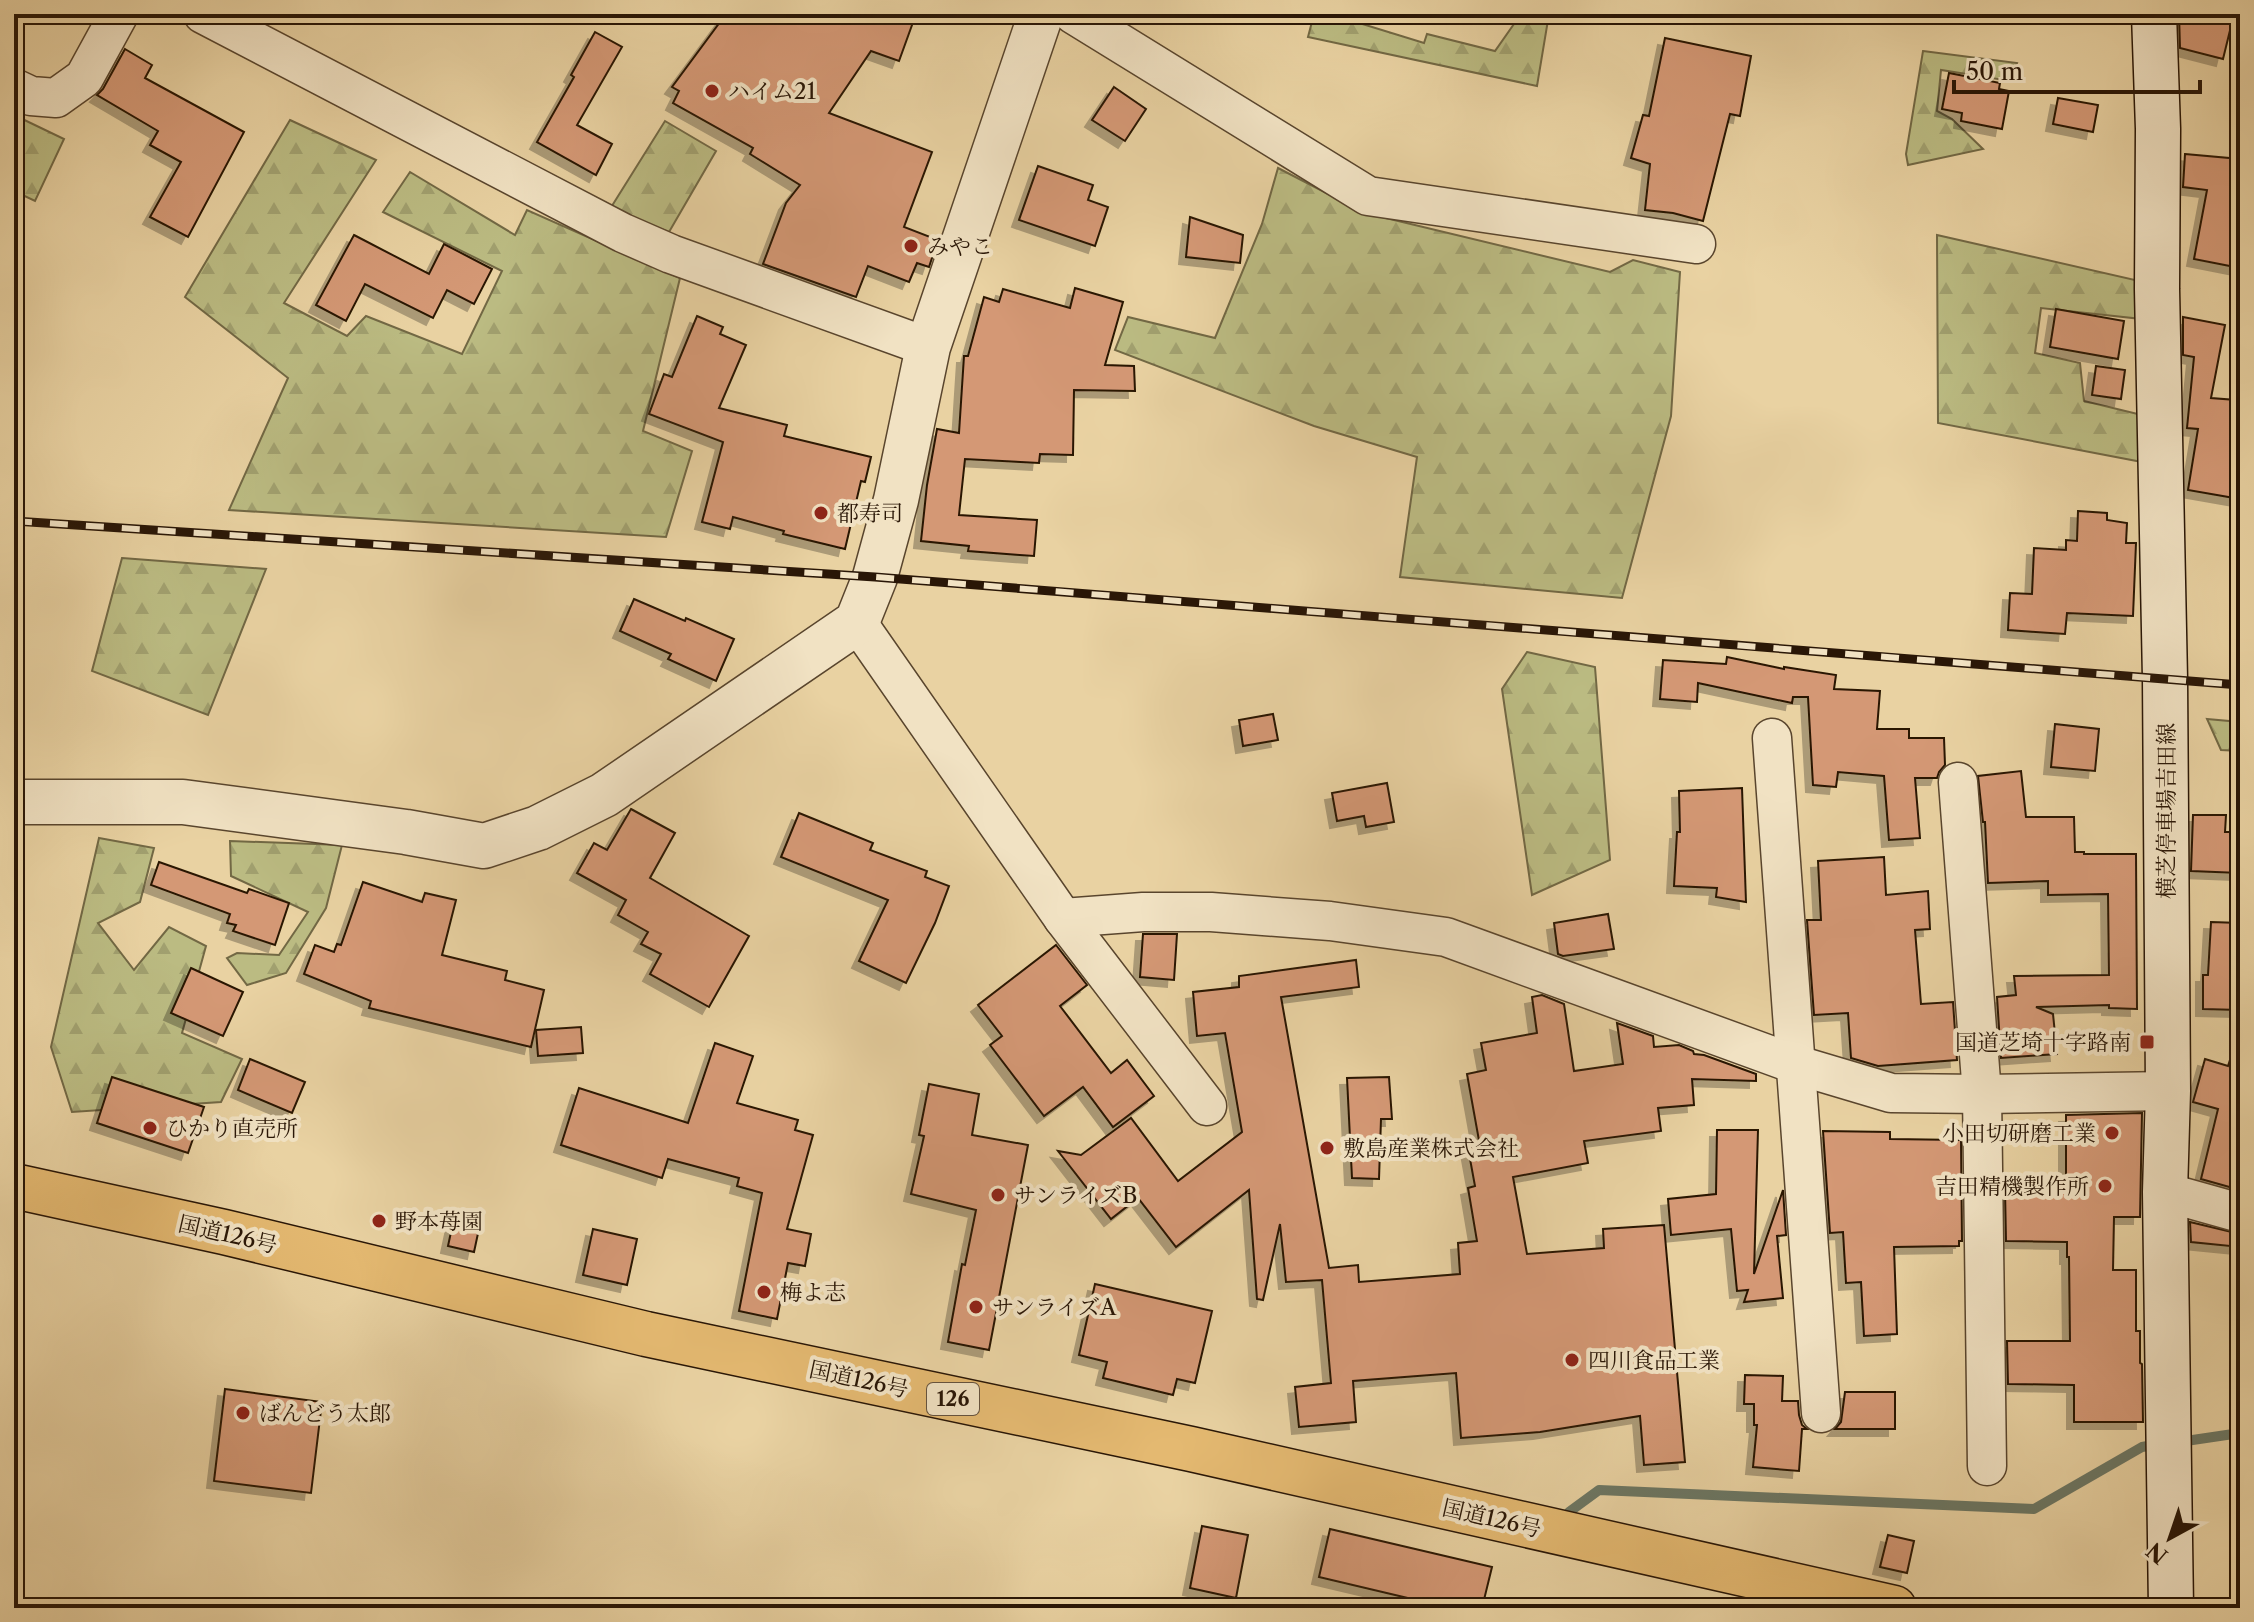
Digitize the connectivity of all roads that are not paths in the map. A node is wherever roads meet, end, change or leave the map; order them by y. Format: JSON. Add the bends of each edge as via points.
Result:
{"nodes":[{"id":1,"x":119,"y":14,"type":"edge"},
{"id":2,"x":203,"y":14,"type":"edge"},
{"id":3,"x":1041,"y":14,"type":"edge"},
{"id":4,"x":1073,"y":14,"type":"edge"},
{"id":5,"x":2154,"y":14,"type":"edge"},
{"id":6,"x":14,"y":88,"type":"edge"},
{"id":7,"x":1696,"y":244,"type":"dead end"},
{"id":8,"x":928,"y":347,"type":"junction"},
{"id":9,"x":857,"y":622,"type":"junction"},
{"id":10,"x":1772,"y":738,"type":"dead end"},
{"id":11,"x":1958,"y":782,"type":"dead end"},
{"id":12,"x":14,"y":802,"type":"edge"},
{"id":13,"x":1063,"y":918,"type":"junction"},
{"id":14,"x":1797,"y":1065,"type":"junction"},
{"id":15,"x":2168,"y":1091,"type":"junction"},
{"id":16,"x":1982,"y":1094,"type":"junction"},
{"id":17,"x":1207,"y":1106,"type":"dead end"},
{"id":18,"x":14,"y":1186,"type":"edge"},
{"id":19,"x":2165,"y":1192,"type":"junction"},
{"id":20,"x":2240,"y":1213,"type":"edge"},
{"id":21,"x":1821,"y":1413,"type":"dead end"},
{"id":22,"x":1987,"y":1466,"type":"dead end"},
{"id":23,"x":1894,"y":1608,"type":"edge"},
{"id":24,"x":2171,"y":1608,"type":"edge"}],
"edges":[{"from":1,"to":6,"type":"street","via":[[84,78],[56,98]]},
{"from":2,"to":8,"type":"street","via":[[623,233]]},
{"from":3,"to":8,"type":"main road"},
{"from":4,"to":7,"type":"street","via":[[1368,196]]},
{"from":5,"to":15,"type":"main road","name":"横芝停車場吉田線"},
{"from":8,"to":9,"type":"main road","via":[[892,515]]},
{"from":9,"to":12,"type":"main road","via":[[604,795],[538,828],[484,846],[183,802]]},
{"from":9,"to":13,"type":"street"},
{"from":10,"to":14,"type":"street"},
{"from":11,"to":16,"type":"street"},
{"from":13,"to":14,"type":"street","via":[[1211,912],[1446,937]]},
{"from":13,"to":17,"type":"street"},
{"from":14,"to":16,"type":"street","via":[[1891,1093]]},
{"from":14,"to":21,"type":"street"},
{"from":15,"to":16,"type":"street"},
{"from":15,"to":19,"type":"main road","name":"横芝停車場吉田線"},
{"from":16,"to":22,"type":"street"},
{"from":18,"to":23,"type":"highway","name":"国道126号","number":"126","via":[[646,1334],[1191,1449]]},
{"from":19,"to":20,"type":"street"},
{"from":19,"to":24,"type":"main road","name":"横芝停車場吉田線"}]}
